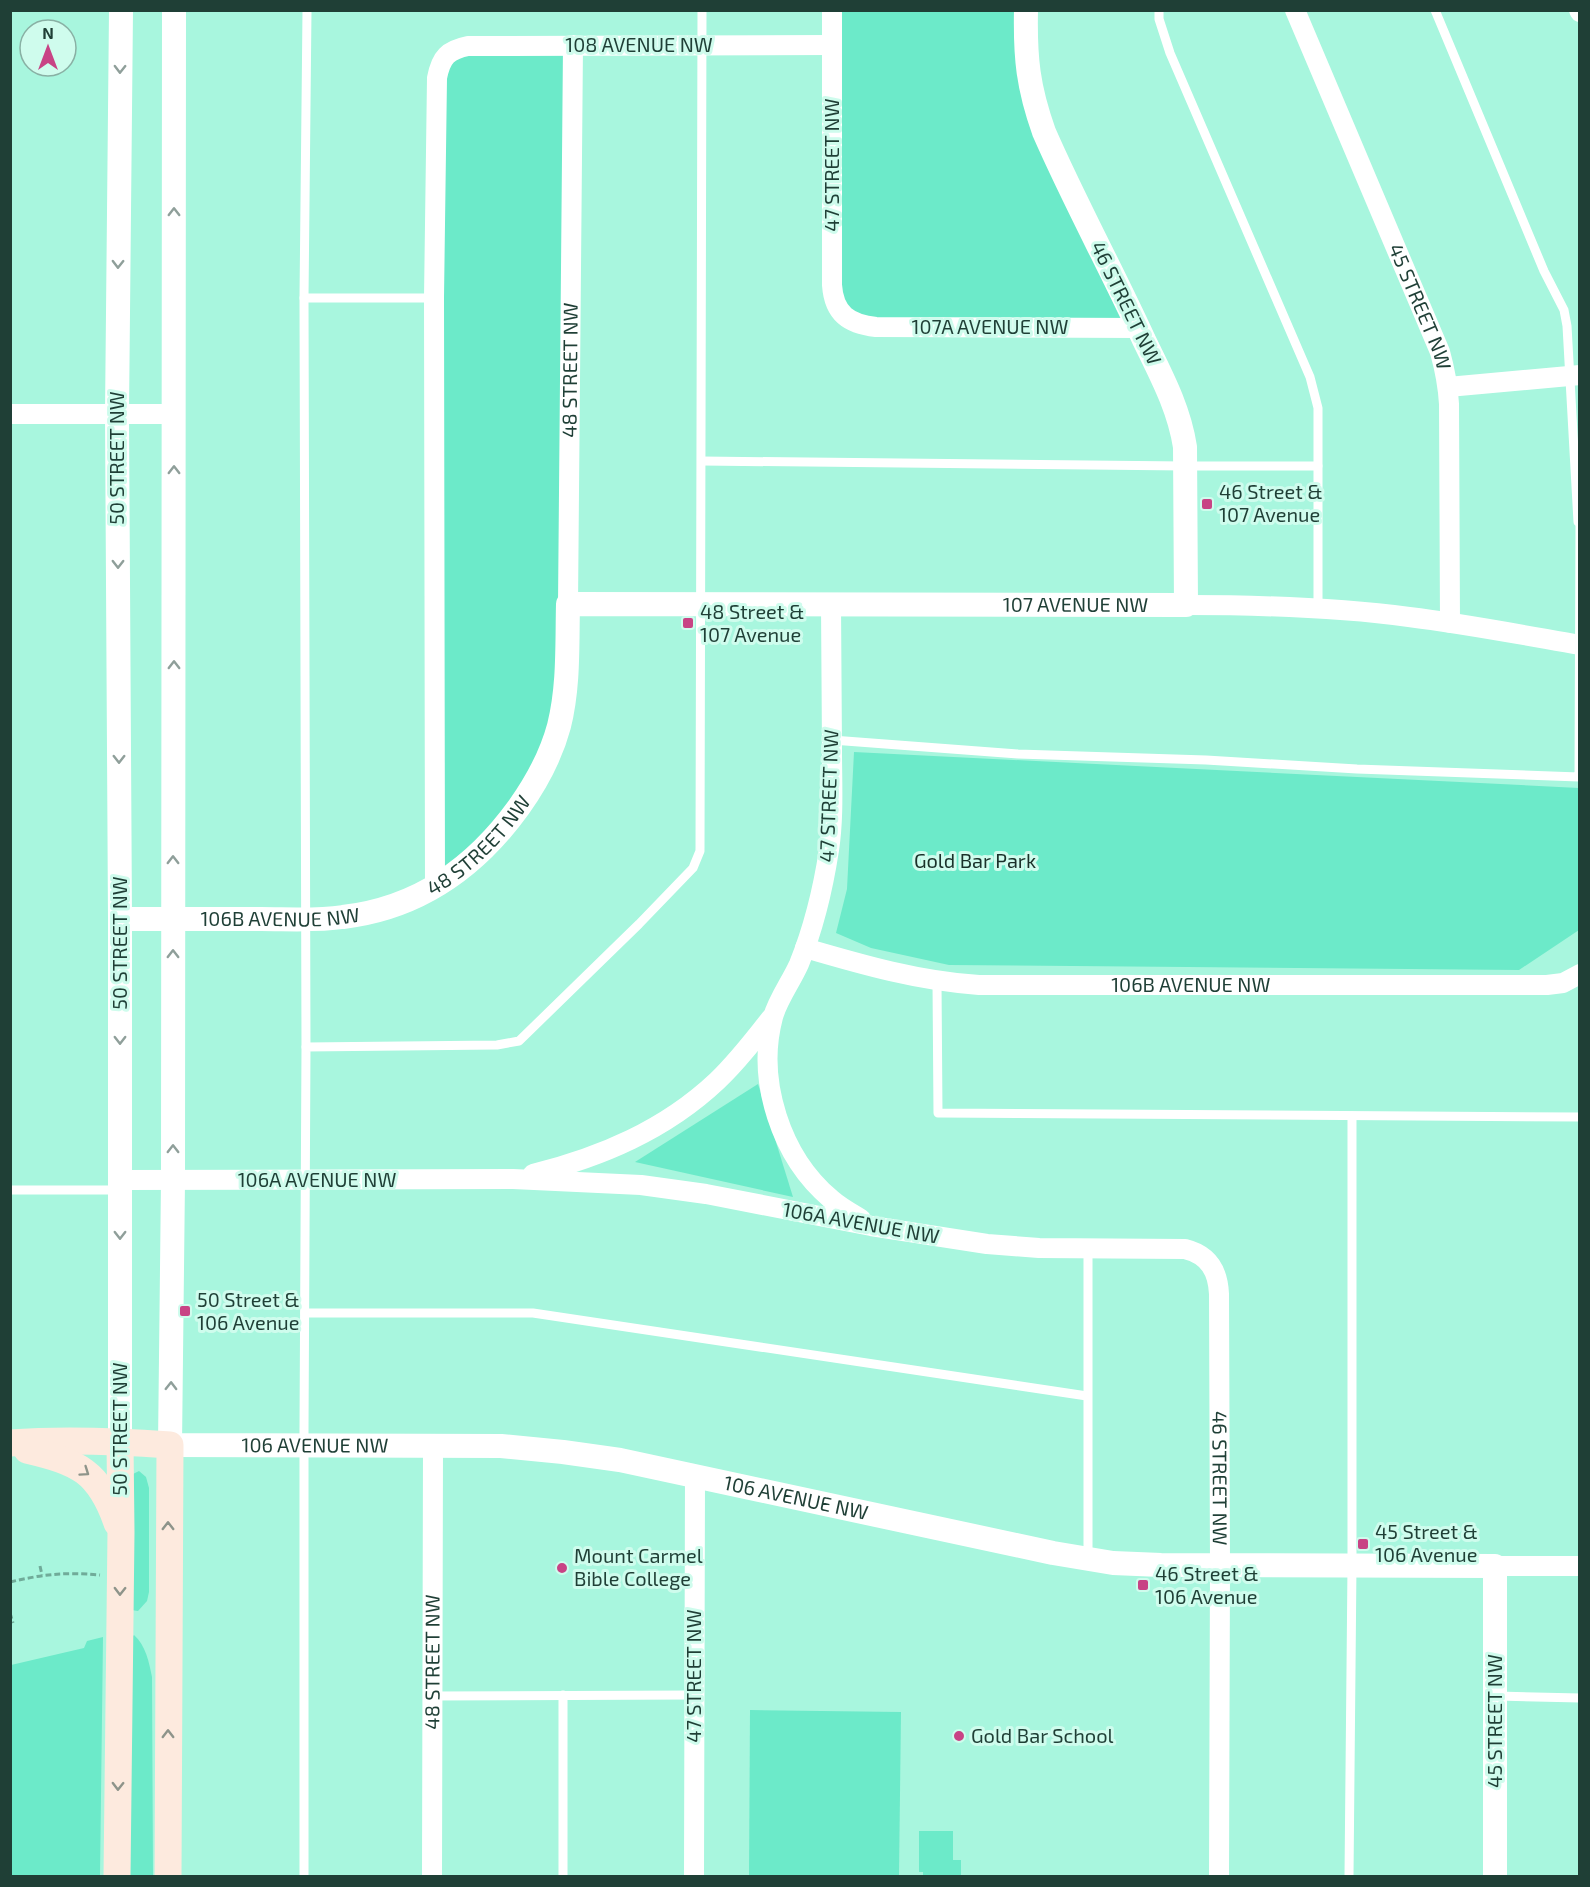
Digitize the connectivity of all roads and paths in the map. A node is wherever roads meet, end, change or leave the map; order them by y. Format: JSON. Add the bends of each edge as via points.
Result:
{"nodes":[{"id":1,"x":121,"y":10,"type":"edge"},
{"id":2,"x":174,"y":10,"type":"edge"},
{"id":3,"x":307,"y":10,"type":"edge"},
{"id":4,"x":702,"y":10,"type":"edge"},
{"id":5,"x":832,"y":10,"type":"edge"},
{"id":6,"x":1026,"y":10,"type":"edge"},
{"id":7,"x":1159,"y":10,"type":"edge"},
{"id":8,"x":1295,"y":10,"type":"edge"},
{"id":9,"x":1435,"y":10,"type":"edge"},
{"id":10,"x":573,"y":45,"type":"junction"},
{"id":11,"x":702,"y":45,"type":"junction"},
{"id":12,"x":832,"y":45,"type":"junction"},
{"id":13,"x":449,"y":53,"type":"joint"},
{"id":14,"x":304,"y":298,"type":"junction"},
{"id":15,"x":434,"y":298,"type":"junction"},
{"id":16,"x":844,"y":316,"type":"joint"},
{"id":17,"x":1139,"y":328,"type":"junction"},
{"id":18,"x":1575,"y":376,"type":"edge"},
{"id":19,"x":1448,"y":387,"type":"junction"},
{"id":20,"x":10,"y":414,"type":"edge"},
{"id":21,"x":117,"y":414,"type":"junction"},
{"id":22,"x":174,"y":414,"type":"junction"},
{"id":23,"x":702,"y":461,"type":"junction"},
{"id":24,"x":1185,"y":466,"type":"junction"},
{"id":25,"x":1318,"y":466,"type":"junction"},
{"id":26,"x":1579,"y":522,"type":"edge"},
{"id":27,"x":568,"y":604,"type":"junction"},
{"id":28,"x":701,"y":604,"type":"junction"},
{"id":29,"x":831,"y":604,"type":"junction"},
{"id":30,"x":1185,"y":605,"type":"junction"},
{"id":31,"x":1318,"y":608,"type":"junction"},
{"id":32,"x":1450,"y":623,"type":"junction"},
{"id":33,"x":1579,"y":645,"type":"edge"},
{"id":34,"x":832,"y":741,"type":"junction"},
{"id":35,"x":435,"y":888,"type":"junction"},
{"id":36,"x":120,"y":919,"type":"junction"},
{"id":37,"x":173,"y":919,"type":"junction"},
{"id":38,"x":306,"y":919,"type":"junction"},
{"id":39,"x":805,"y":948,"type":"junction"},
{"id":40,"x":1580,"y":974,"type":"edge"},
{"id":41,"x":937,"y":982,"type":"junction"},
{"id":42,"x":774,"y":1014,"type":"junction"},
{"id":43,"x":306,"y":1047,"type":"junction"},
{"id":44,"x":1352,"y":1116,"type":"junction"},
{"id":45,"x":1580,"y":1117,"type":"edge"},
{"id":46,"x":513,"y":1179,"type":"junction"},
{"id":47,"x":173,"y":1180,"type":"junction"},
{"id":48,"x":306,"y":1180,"type":"junction"},
{"id":49,"x":120,"y":1185,"type":"junction"},
{"id":50,"x":10,"y":1190,"type":"edge"},
{"id":51,"x":871,"y":1226,"type":"junction"},
{"id":52,"x":1088,"y":1249,"type":"junction"},
{"id":53,"x":1208,"y":1260,"type":"joint"},
{"id":54,"x":305,"y":1313,"type":"junction"},
{"id":55,"x":1088,"y":1396,"type":"junction"},
{"id":56,"x":120,"y":1442,"type":"junction"},
{"id":57,"x":10,"y":1445,"type":"edge"},
{"id":58,"x":170,"y":1445,"type":"junction"},
{"id":59,"x":304,"y":1446,"type":"junction"},
{"id":60,"x":433,"y":1446,"type":"junction"},
{"id":61,"x":695,"y":1476,"type":"junction"},
{"id":62,"x":121,"y":1532,"type":"junction"},
{"id":63,"x":1088,"y":1559,"type":"junction"},
{"id":64,"x":1220,"y":1565,"type":"junction"},
{"id":65,"x":1352,"y":1565,"type":"junction"},
{"id":66,"x":39,"y":1566,"type":"dead end"},
{"id":67,"x":1495,"y":1566,"type":"junction"},
{"id":68,"x":1580,"y":1566,"type":"edge"},
{"id":69,"x":42,"y":1575,"type":"junction"},
{"id":70,"x":101,"y":1575,"type":"dead end"},
{"id":71,"x":10,"y":1582,"type":"edge"},
{"id":72,"x":10,"y":1613,"type":"edge"},
{"id":73,"x":13,"y":1623,"type":"dead end"},
{"id":74,"x":563,"y":1695,"type":"junction"},
{"id":75,"x":694,"y":1695,"type":"junction"},
{"id":76,"x":432,"y":1696,"type":"junction"},
{"id":77,"x":1495,"y":1696,"type":"junction"},
{"id":78,"x":1580,"y":1698,"type":"edge"},
{"id":79,"x":117,"y":1876,"type":"edge"},
{"id":80,"x":168,"y":1876,"type":"edge"},
{"id":81,"x":304,"y":1876,"type":"edge"},
{"id":82,"x":432,"y":1876,"type":"edge"},
{"id":83,"x":563,"y":1876,"type":"edge"},
{"id":84,"x":694,"y":1876,"type":"edge"},
{"id":85,"x":1219,"y":1876,"type":"edge"},
{"id":86,"x":1349,"y":1876,"type":"edge"},
{"id":87,"x":1495,"y":1876,"type":"edge"}],
"edges":[{"from":1,"to":21,"type":"street","name":"50 STREET NW","one_way":true},
{"from":22,"to":2,"type":"street","one_way":true},
{"from":3,"to":14,"type":"lane"},
{"from":4,"to":11,"type":"lane"},
{"from":5,"to":12,"type":"street","name":"47 STREET NW"},
{"from":6,"to":17,"type":"street","name":"46 STREET NW","via":[[1028,79],[1033,102],[1060,168]]},
{"from":7,"to":25,"type":"lane","via":[[1170,52],[1310,377],[1318,408]]},
{"from":8,"to":19,"type":"street","name":"45 STREET NW","via":[[1440,352]]},
{"from":9,"to":18,"type":"lane","via":[[1564,310]]},
{"from":10,"to":11,"type":"street","name":"108 AVENUE NW"},
{"from":10,"to":13,"type":"street","name":"108 AVENUE NW","via":[[468,46]]},
{"from":10,"to":27,"type":"street","name":"48 STREET NW"},
{"from":11,"to":12,"type":"street","name":"108 AVENUE NW"},
{"from":11,"to":23,"type":"lane"},
{"from":12,"to":16,"type":"street","name":"47 STREET NW","via":[[833,292]]},
{"from":13,"to":15,"type":"street","name":"48 STREET NW","via":[[439,65],[437,78]]},
{"from":14,"to":15,"type":"lane"},
{"from":14,"to":38,"type":"lane"},
{"from":15,"to":35,"type":"street","name":"48 STREET NW"},
{"from":16,"to":17,"type":"street","name":"107A AVENUE NW","via":[[876,327]]},
{"from":17,"to":24,"type":"street","name":"46 STREET NW","via":[[1178,414]]},
{"from":18,"to":19,"type":"street"},
{"from":18,"to":26,"type":"lane"},
{"from":19,"to":32,"type":"street","name":"45 STREET NW"},
{"from":20,"to":21,"type":"street"},
{"from":21,"to":22,"type":"street"},
{"from":21,"to":36,"type":"street","name":"50 STREET NW","one_way":true},
{"from":37,"to":22,"type":"street","one_way":true},
{"from":23,"to":24,"type":"lane"},
{"from":23,"to":28,"type":"lane"},
{"from":24,"to":25,"type":"lane"},
{"from":24,"to":30,"type":"street","name":"46 STREET NW"},
{"from":25,"to":31,"type":"lane"},
{"from":26,"to":33,"type":"lane"},
{"from":27,"to":28,"type":"street","name":"107 AVENUE NW"},
{"from":27,"to":35,"type":"street","name":"48 STREET NW","via":[[563,702],[559,726],[541,772],[497,837]]},
{"from":28,"to":29,"type":"street","name":"107 AVENUE NW"},
{"from":28,"to":43,"type":"lane","via":[[701,838],[693,868],[519,1041],[497,1045]]},
{"from":29,"to":30,"type":"street","name":"107 AVENUE NW"},
{"from":29,"to":34,"type":"street","name":"47 STREET NW"},
{"from":30,"to":31,"type":"street","name":"107 AVENUE NW"},
{"from":31,"to":32,"type":"street","name":"107 AVENUE NW"},
{"from":32,"to":33,"type":"street","name":"107 AVENUE NW"},
{"from":33,"to":34,"type":"lane","via":[[1579,777],[1018,754]]},
{"from":34,"to":39,"type":"street","name":"47 STREET NW","via":[[830,846]]},
{"from":35,"to":38,"type":"street","name":"106B AVENUE NW","via":[[378,910],[343,918]]},
{"from":36,"to":37,"type":"street","name":"106B AVENUE NW"},
{"from":36,"to":49,"type":"street","name":"50 STREET NW","one_way":true},
{"from":37,"to":38,"type":"street","name":"106B AVENUE NW"},
{"from":47,"to":37,"type":"street","one_way":true},
{"from":38,"to":43,"type":"lane"},
{"from":39,"to":41,"type":"street","name":"106B AVENUE NW"},
{"from":39,"to":42,"type":"street","name":"47 STREET NW"},
{"from":40,"to":41,"type":"street","name":"106B AVENUE NW","via":[[1563,983],[1547,985],[1000,986]]},
{"from":41,"to":44,"type":"lane","via":[[938,1113]]},
{"from":42,"to":46,"type":"street","name":"106A AVENUE NW","via":[[717,1081],[653,1128],[599,1154]]},
{"from":42,"to":51,"type":"street","name":"47 STREET NW","via":[[768,1066],[775,1111],[786,1141],[822,1191]]},
{"from":43,"to":48,"type":"lane"},
{"from":44,"to":45,"type":"lane"},
{"from":44,"to":65,"type":"lane"},
{"from":46,"to":48,"type":"street","name":"106A AVENUE NW"},
{"from":46,"to":51,"type":"street","name":"106A AVENUE NW","via":[[669,1188]]},
{"from":47,"to":48,"type":"street","name":"106A AVENUE NW"},
{"from":47,"to":49,"type":"street","name":"106A AVENUE NW"},
{"from":58,"to":47,"type":"street","one_way":true},
{"from":48,"to":54,"type":"lane"},
{"from":49,"to":50,"type":"lane"},
{"from":49,"to":56,"type":"street","name":"50 STREET NW","one_way":true},
{"from":51,"to":52,"type":"street","name":"106A AVENUE NW","via":[[987,1244]]},
{"from":52,"to":53,"type":"street","name":"106A AVENUE NW","via":[[1185,1249]]},
{"from":52,"to":55,"type":"lane"},
{"from":53,"to":64,"type":"street","name":"46 STREET NW","via":[[1217,1276],[1219,1294]]},
{"from":54,"to":55,"type":"lane","via":[[533,1313]]},
{"from":54,"to":59,"type":"lane"},
{"from":55,"to":63,"type":"lane"},
{"from":56,"to":57,"type":"main road","name":"106 AVENUE NW","via":[[42,1441]]},
{"from":56,"to":58,"type":"main road","name":"106 AVENUE NW"},
{"from":56,"to":62,"type":"main road","name":"50 STREET NW"},
{"from":57,"to":62,"type":"main road","one_way":true,"via":[[55,1457],[87,1472],[106,1494]]},
{"from":58,"to":59,"type":"street","name":"106 AVENUE NW"},
{"from":80,"to":58,"type":"main road","one_way":true},
{"from":59,"to":60,"type":"street","name":"106 AVENUE NW"},
{"from":59,"to":81,"type":"lane"},
{"from":60,"to":61,"type":"street","name":"106 AVENUE NW","via":[[501,1446],[563,1452]]},
{"from":60,"to":76,"type":"street","name":"48 STREET NW"},
{"from":61,"to":63,"type":"street","name":"106 AVENUE NW"},
{"from":61,"to":75,"type":"street","name":"47 STREET NW"},
{"from":62,"to":79,"type":"main road","name":"50 STREET NW","one_way":true},
{"from":63,"to":64,"type":"street","name":"106 AVENUE NW","via":[[1152,1565]]},
{"from":64,"to":65,"type":"street","name":"106 AVENUE NW"},
{"from":64,"to":85,"type":"street","name":"46 STREET NW"},
{"from":65,"to":67,"type":"street","name":"106 AVENUE NW"},
{"from":65,"to":86,"type":"lane"},
{"from":66,"to":69,"type":"path"},
{"from":67,"to":68,"type":"street","name":"106 AVENUE NW"},
{"from":67,"to":77,"type":"street","name":"45 STREET NW"},
{"from":69,"to":70,"type":"path"},
{"from":69,"to":71,"type":"path"},
{"from":72,"to":73,"type":"path"},
{"from":74,"to":75,"type":"lane"},
{"from":74,"to":76,"type":"lane"},
{"from":74,"to":83,"type":"lane"},
{"from":75,"to":84,"type":"street","name":"47 STREET NW"},
{"from":76,"to":82,"type":"street","name":"48 STREET NW"},
{"from":77,"to":78,"type":"lane"},
{"from":77,"to":87,"type":"street","name":"45 STREET NW"}]}
